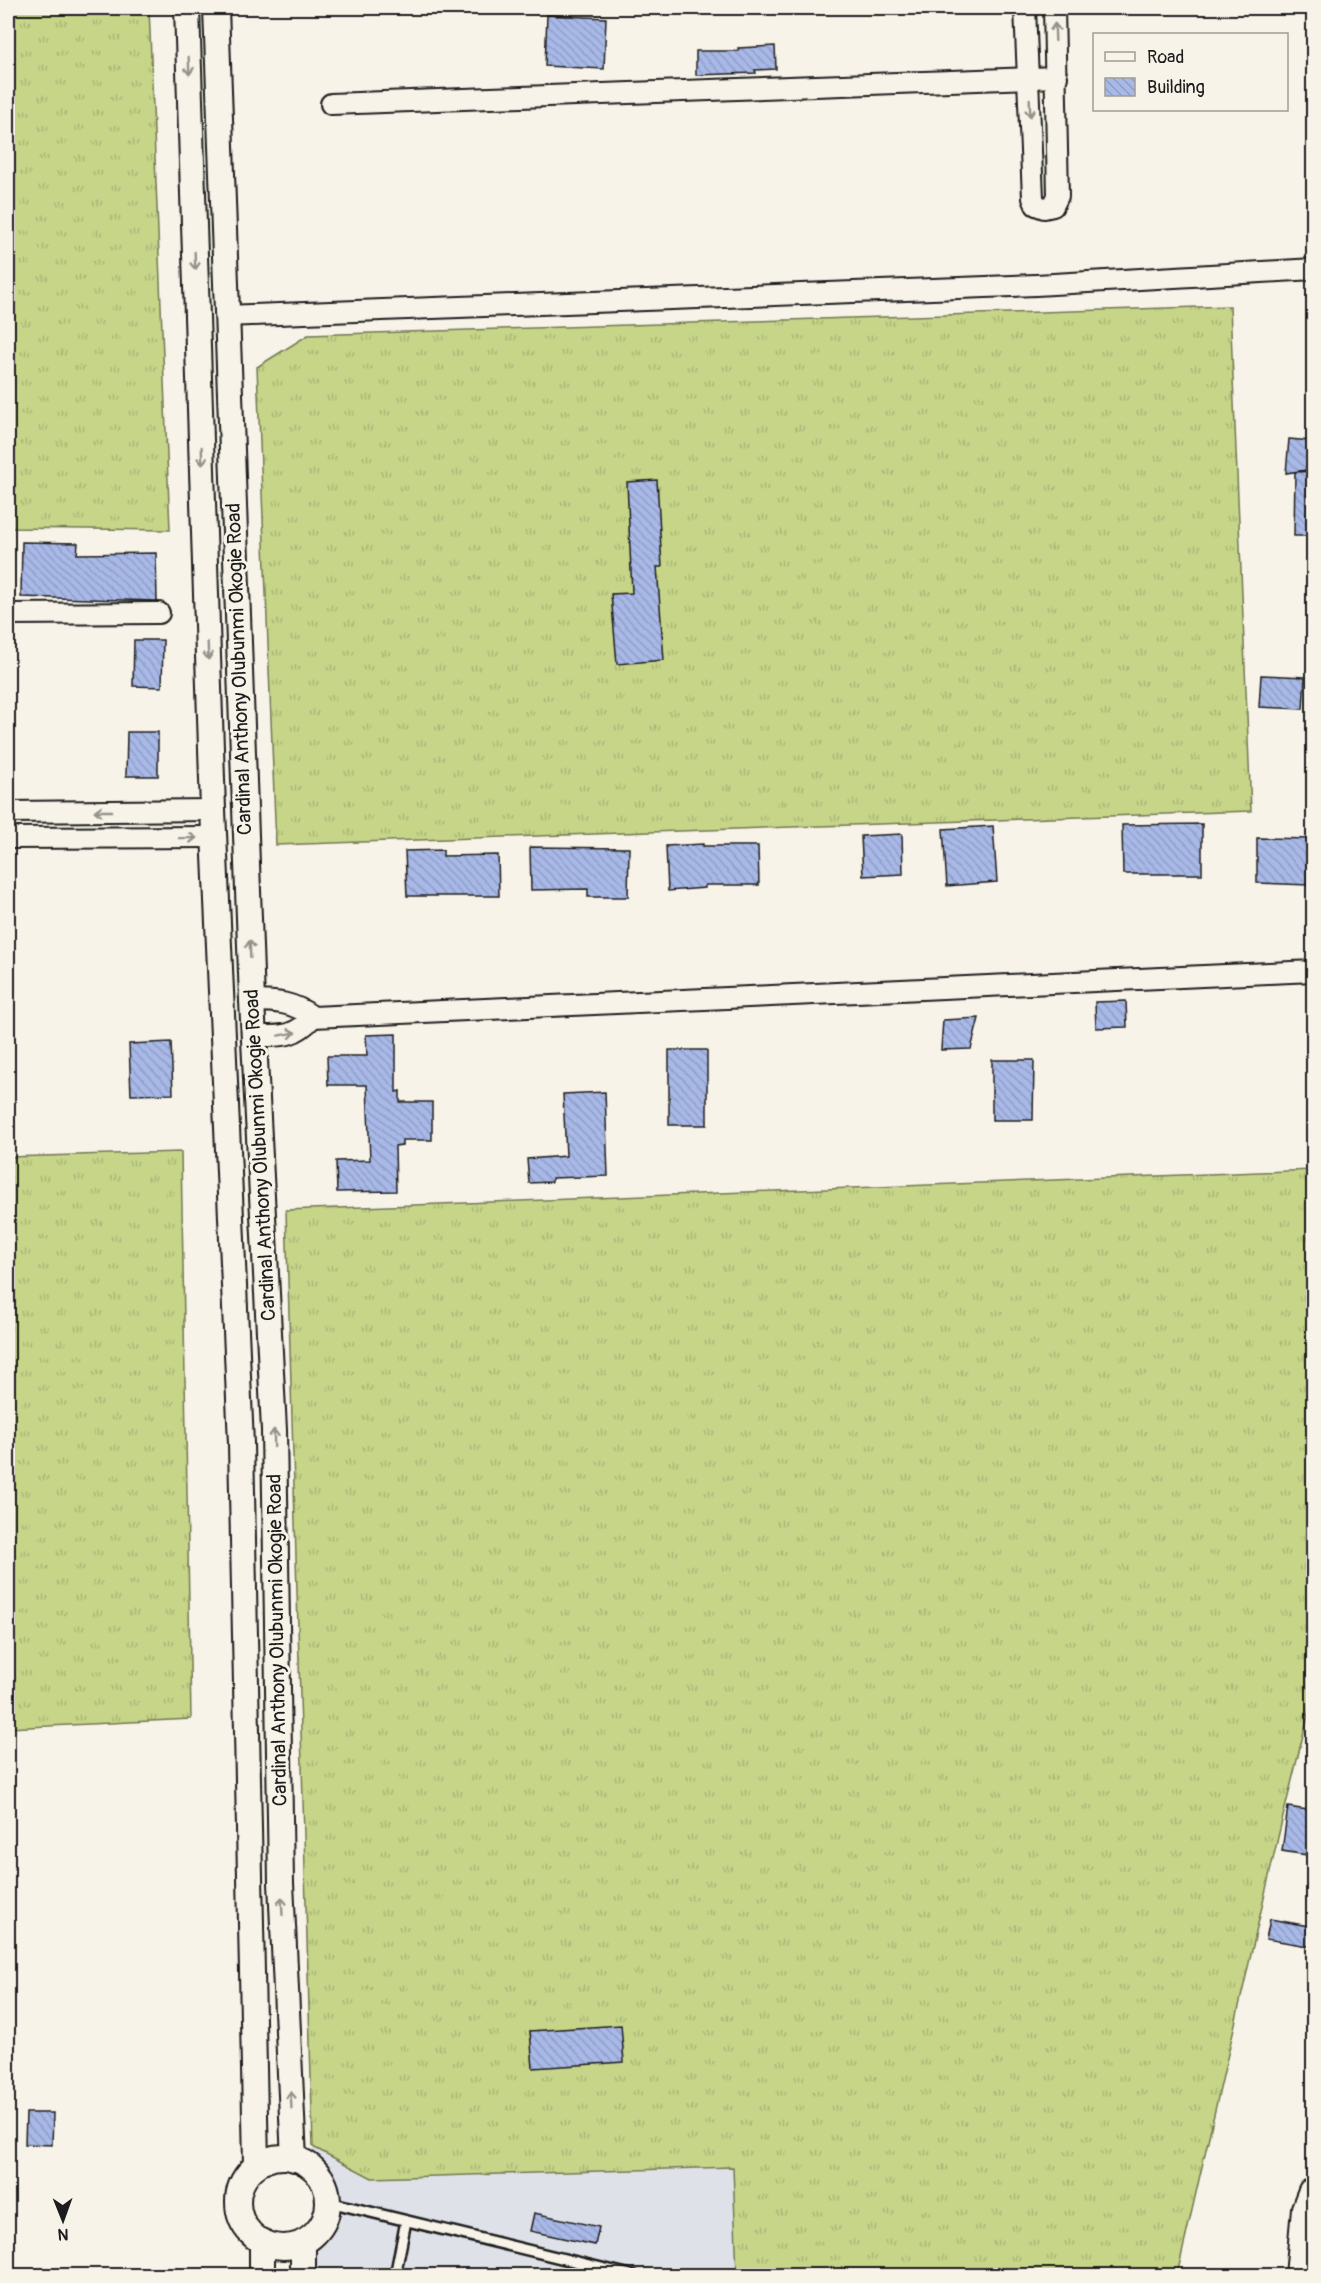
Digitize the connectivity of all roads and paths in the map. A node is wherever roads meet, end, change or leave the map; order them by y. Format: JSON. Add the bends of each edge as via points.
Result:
{"nodes":[{"id":1,"x":187,"y":8,"type":"edge"},
{"id":2,"x":216,"y":8,"type":"edge"},
{"id":3,"x":1025,"y":8,"type":"edge"},
{"id":4,"x":1054,"y":8,"type":"edge"},
{"id":5,"x":1057,"y":77,"type":"junction"},
{"id":6,"x":1029,"y":78,"type":"junction"},
{"id":7,"x":331,"y":104,"type":"dead end"},
{"id":8,"x":1314,"y":269,"type":"edge"},
{"id":9,"x":226,"y":316,"type":"junction"},
{"id":10,"x":159,"y":613,"type":"dead end"},
{"id":11,"x":8,"y":614,"type":"edge"},
{"id":12,"x":213,"y":810,"type":"junction"},
{"id":13,"x":8,"y":812,"type":"edge"},
{"id":14,"x":214,"y":837,"type":"junction"},
{"id":15,"x":8,"y":838,"type":"edge"},
{"id":16,"x":1314,"y":971,"type":"edge"},
{"id":17,"x":252,"y":1001,"type":"junction"},
{"id":18,"x":313,"y":1017,"type":"junction"},
{"id":19,"x":254,"y":1036,"type":"junction"},
{"id":20,"x":294,"y":2159,"type":"junction"},
{"id":21,"x":256,"y":2164,"type":"junction"},
{"id":22,"x":1314,"y":2189,"type":"edge"},
{"id":23,"x":329,"y":2202,"type":"junction"},
{"id":24,"x":406,"y":2221,"type":"junction"},
{"id":25,"x":262,"y":2241,"type":"junction"},
{"id":26,"x":303,"y":2244,"type":"junction"},
{"id":27,"x":262,"y":2276,"type":"edge"},
{"id":28,"x":303,"y":2276,"type":"edge"},
{"id":29,"x":395,"y":2276,"type":"edge"},
{"id":30,"x":635,"y":2276,"type":"edge"},
{"id":31,"x":1296,"y":2276,"type":"edge"}],
"edges":[{"from":1,"to":12,"type":"street","name":"Cardinal Anthony Olubunmi Okogie Road","one_way":true},
{"from":2,"to":9,"type":"street","name":"Cardinal Anthony Olubunmi Okogie Road"},
{"from":3,"to":6,"type":"street"},
{"from":5,"to":4,"type":"street","one_way":true},
{"from":5,"to":6,"type":"street"},
{"from":6,"to":5,"type":"street","one_way":true,"via":[[1033,198],[1036,205],[1044,208],[1053,206],[1058,196]]},
{"from":6,"to":7,"type":"street"},
{"from":8,"to":9,"type":"street","via":[[1012,286]]},
{"from":17,"to":9,"type":"street","name":"Cardinal Anthony Olubunmi Okogie Road","one_way":true},
{"from":10,"to":11,"type":"street"},
{"from":12,"to":13,"type":"street","one_way":true},
{"from":12,"to":14,"type":"street","name":"Cardinal Anthony Olubunmi Okogie Road"},
{"from":15,"to":14,"type":"street","one_way":true},
{"from":14,"to":21,"type":"street","name":"Cardinal Anthony Olubunmi Okogie Road","via":[[241,1444]]},
{"from":16,"to":18,"type":"street"},
{"from":17,"to":18,"type":"street","via":[[278,1000],[298,1006]]},
{"from":17,"to":19,"type":"street","name":"Cardinal Anthony Olubunmi Okogie Road"},
{"from":19,"to":18,"type":"street","one_way":true,"via":[[282,1036],[300,1031]]},
{"from":20,"to":19,"type":"street","name":"Cardinal Anthony Olubunmi Okogie Road","one_way":true,"via":[[280,1883],[274,1430]]},
{"from":20,"to":21,"type":"street","via":[[269,2157]]},
{"from":20,"to":23,"type":"street","via":[[312,2168],[325,2183]]},
{"from":21,"to":25,"type":"street","via":[[244,2178],[238,2195],[240,2213],[248,2229]]},
{"from":22,"to":31,"type":"street","via":[[1309,2190],[1302,2208]]},
{"from":23,"to":24,"type":"lane"},
{"from":23,"to":26,"type":"street","via":[[326,2219],[317,2234]]},
{"from":24,"to":29,"type":"lane"},
{"from":24,"to":30,"type":"lane"},
{"from":25,"to":26,"type":"street","via":[[272,2246]]},
{"from":25,"to":27,"type":"street"},
{"from":26,"to":28,"type":"street"}]}
